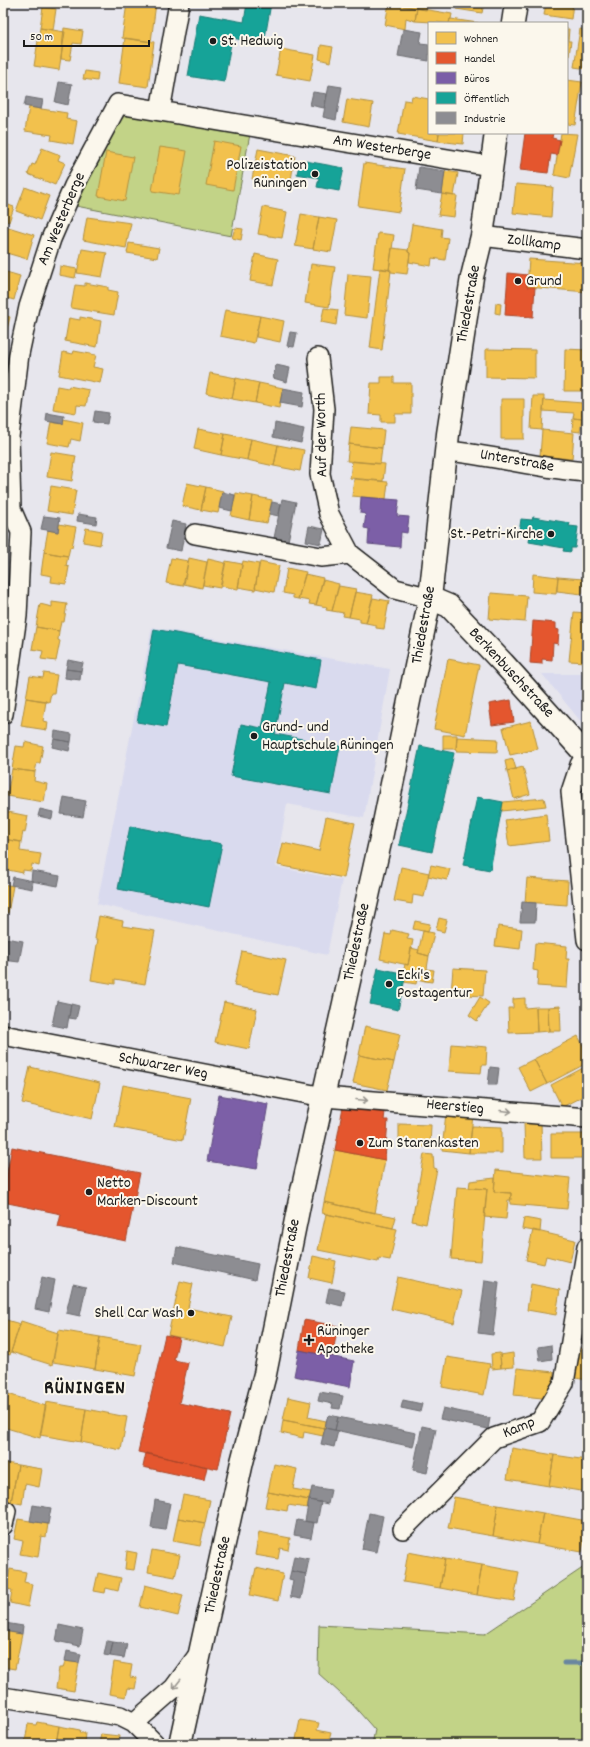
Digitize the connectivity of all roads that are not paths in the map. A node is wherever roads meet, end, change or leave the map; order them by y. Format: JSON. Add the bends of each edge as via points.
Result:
{"nodes":[{"id":1,"x":179,"y":3,"type":"edge"},
{"id":2,"x":516,"y":3,"type":"edge"},
{"id":3,"x":513,"y":22,"type":"edge"},
{"id":4,"x":160,"y":111,"type":"junction"},
{"id":5,"x":496,"y":134,"type":"edge"},
{"id":6,"x":490,"y":166,"type":"junction"},
{"id":7,"x":482,"y":236,"type":"junction"},
{"id":8,"x":587,"y":249,"type":"edge"},
{"id":9,"x":318,"y":358,"type":"dead end"},
{"id":10,"x":446,"y":451,"type":"junction"},
{"id":11,"x":587,"y":472,"type":"edge"},
{"id":12,"x":195,"y":534,"type":"dead end"},
{"id":13,"x":350,"y":554,"type":"junction"},
{"id":14,"x":430,"y":598,"type":"junction"},
{"id":15,"x":10,"y":615,"type":"edge"},
{"id":16,"x":3,"y":714,"type":"edge"},
{"id":17,"x":587,"y":755,"type":"edge"},
{"id":18,"x":587,"y":940,"type":"edge"},
{"id":19,"x":3,"y":1035,"type":"edge"},
{"id":20,"x":324,"y":1097,"type":"junction"},
{"id":21,"x":587,"y":1118,"type":"edge"},
{"id":22,"x":587,"y":1247,"type":"edge"},
{"id":23,"x":403,"y":1529,"type":"dead end"},
{"id":24,"x":200,"y":1653,"type":"junction"},
{"id":25,"x":3,"y":1696,"type":"edge"},
{"id":26,"x":134,"y":1723,"type":"junction"},
{"id":27,"x":155,"y":1744,"type":"edge"},
{"id":28,"x":180,"y":1744,"type":"edge"}],
"edges":[{"from":1,"to":4,"type":"street"},
{"from":2,"to":3,"type":"street"},
{"from":4,"to":6,"type":"street","name":"Am Westerberge"},
{"from":4,"to":15,"type":"street","name":"Am Westerberge","via":[[118,104],[74,186],[51,239],[29,307],[19,354],[9,437],[11,510],[21,532]]},
{"from":5,"to":6,"type":"street","name":"Thiedestraße"},
{"from":6,"to":7,"type":"street","name":"Thiedestraße"},
{"from":7,"to":8,"type":"street","name":"Zollkamp"},
{"from":7,"to":10,"type":"street","name":"Thiedestraße","via":[[472,277]]},
{"from":9,"to":13,"type":"street","name":"Auf der Worth","via":[[324,409],[320,474],[328,514]]},
{"from":10,"to":11,"type":"street","name":"Unterstraße"},
{"from":10,"to":14,"type":"street","name":"Thiedestraße"},
{"from":12,"to":13,"type":"street","via":[[321,557]]},
{"from":13,"to":14,"type":"street","name":"Auf der Worth","via":[[394,589]]},
{"from":14,"to":17,"type":"street","name":"Berkenbuschstraße","via":[[449,606]]},
{"from":14,"to":20,"type":"street","name":"Thiedestraße"},
{"from":15,"to":16,"type":"street","name":"Am Westerberge"},
{"from":17,"to":18,"type":"street","via":[[580,765],[571,792]]},
{"from":19,"to":20,"type":"street","name":"Schwarzer Weg"},
{"from":20,"to":21,"type":"street","name":"Heerstieg","one_way":true},
{"from":20,"to":24,"type":"street","name":"Thiedestraße","via":[[300,1200],[265,1374],[242,1462]]},
{"from":22,"to":23,"type":"street","name":"Kamp","via":[[564,1383],[540,1422],[494,1438]]},
{"from":24,"to":26,"type":"street","one_way":true,"via":[[174,1688]]},
{"from":24,"to":28,"type":"street","name":"Thiedestraße"},
{"from":25,"to":26,"type":"street","via":[[120,1716]]},
{"from":26,"to":27,"type":"street"}]}
